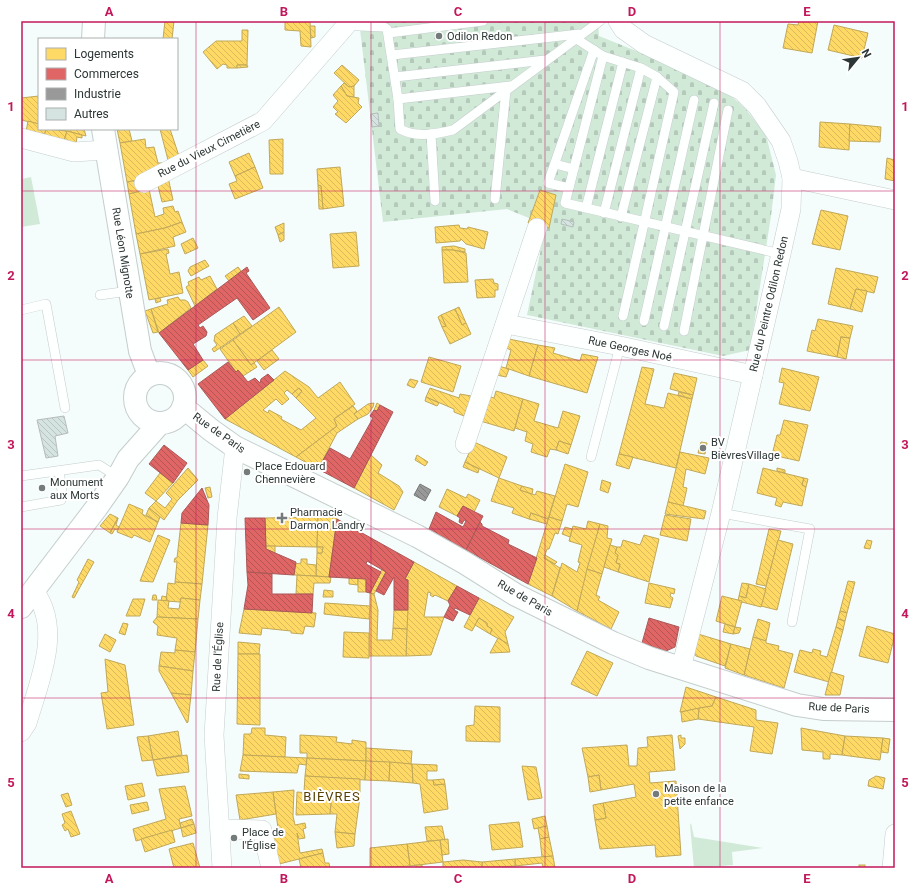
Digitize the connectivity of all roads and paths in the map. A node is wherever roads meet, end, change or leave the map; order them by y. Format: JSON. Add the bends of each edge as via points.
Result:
{"nodes":[{"id":1,"x":94,"y":21,"type":"edge"},
{"id":2,"x":483,"y":21,"type":"edge"},
{"id":3,"x":600,"y":21,"type":"edge"},
{"id":4,"x":618,"y":21,"type":"edge"},
{"id":5,"x":349,"y":22,"type":"edge"},
{"id":6,"x":589,"y":24,"type":"edge"},
{"id":7,"x":389,"y":33,"type":"junction"},
{"id":8,"x":578,"y":36,"type":"junction"},
{"id":9,"x":93,"y":38,"type":"edge"},
{"id":10,"x":594,"y":50,"type":"junction"},
{"id":11,"x":392,"y":55,"type":"junction"},
{"id":12,"x":603,"y":56,"type":"junction"},
{"id":13,"x":546,"y":60,"type":"junction"},
{"id":14,"x":623,"y":62,"type":"junction"},
{"id":15,"x":641,"y":68,"type":"junction"},
{"id":16,"x":587,"y":72,"type":"junction"},
{"id":17,"x":598,"y":74,"type":"junction"},
{"id":18,"x":395,"y":77,"type":"junction"},
{"id":19,"x":657,"y":77,"type":"junction"},
{"id":20,"x":508,"y":88,"type":"junction"},
{"id":21,"x":580,"y":90,"type":"junction"},
{"id":22,"x":593,"y":94,"type":"junction"},
{"id":23,"x":398,"y":99,"type":"junction"},
{"id":24,"x":694,"y":100,"type":"dead end"},
{"id":25,"x":714,"y":103,"type":"dead end"},
{"id":26,"x":574,"y":109,"type":"junction"},
{"id":27,"x":728,"y":110,"type":"dead end"},
{"id":28,"x":589,"y":112,"type":"junction"},
{"id":29,"x":568,"y":126,"type":"junction"},
{"id":30,"x":584,"y":131,"type":"junction"},
{"id":31,"x":431,"y":134,"type":"junction"},
{"id":32,"x":21,"y":138,"type":"edge"},
{"id":33,"x":104,"y":140,"type":"edge"},
{"id":34,"x":561,"y":145,"type":"junction"},
{"id":35,"x":579,"y":150,"type":"junction"},
{"id":36,"x":555,"y":164,"type":"junction"},
{"id":37,"x":574,"y":169,"type":"junction"},
{"id":38,"x":792,"y":178,"type":"junction"},
{"id":39,"x":144,"y":183,"type":"dead end"},
{"id":40,"x":569,"y":188,"type":"junction"},
{"id":41,"x":495,"y":199,"type":"dead end"},
{"id":42,"x":895,"y":200,"type":"edge"},
{"id":43,"x":435,"y":201,"type":"dead end"},
{"id":44,"x":586,"y":208,"type":"junction"},
{"id":45,"x":604,"y":213,"type":"junction"},
{"id":46,"x":621,"y":217,"type":"junction"},
{"id":47,"x":644,"y":222,"type":"junction"},
{"id":48,"x":666,"y":227,"type":"junction"},
{"id":49,"x":537,"y":228,"type":"dead end"},
{"id":50,"x":686,"y":232,"type":"junction"},
{"id":51,"x":703,"y":236,"type":"junction"},
{"id":52,"x":781,"y":254,"type":"junction"},
{"id":53,"x":129,"y":291,"type":"junction"},
{"id":54,"x":100,"y":295,"type":"dead end"},
{"id":55,"x":21,"y":310,"type":"edge"},
{"id":56,"x":623,"y":316,"type":"dead end"},
{"id":57,"x":644,"y":321,"type":"dead end"},
{"id":58,"x":506,"y":324,"type":"junction"},
{"id":59,"x":664,"y":326,"type":"dead end"},
{"id":60,"x":684,"y":330,"type":"dead end"},
{"id":61,"x":620,"y":346,"type":"junction"},
{"id":62,"x":149,"y":375,"type":"junction"},
{"id":63,"x":753,"y":376,"type":"junction"},
{"id":64,"x":183,"y":407,"type":"junction"},
{"id":65,"x":65,"y":408,"type":"dead end"},
{"id":66,"x":138,"y":410,"type":"junction"},
{"id":67,"x":160,"y":423,"type":"junction"},
{"id":68,"x":464,"y":444,"type":"dead end"},
{"id":69,"x":235,"y":447,"type":"junction"},
{"id":70,"x":591,"y":457,"type":"dead end"},
{"id":71,"x":123,"y":468,"type":"junction"},
{"id":72,"x":59,"y":470,"type":"junction"},
{"id":73,"x":21,"y":476,"type":"edge"},
{"id":74,"x":21,"y":507,"type":"edge"},
{"id":75,"x":721,"y":513,"type":"junction"},
{"id":76,"x":27,"y":599,"type":"edge"},
{"id":77,"x":792,"y":622,"type":"dead end"},
{"id":78,"x":681,"y":668,"type":"junction"},
{"id":79,"x":895,"y":710,"type":"edge"},
{"id":80,"x":21,"y":732,"type":"edge"},
{"id":81,"x":220,"y":829,"type":"junction"},
{"id":82,"x":895,"y":834,"type":"edge"},
{"id":83,"x":222,"y":868,"type":"edge"},
{"id":84,"x":271,"y":868,"type":"edge"},
{"id":85,"x":892,"y":868,"type":"edge"}],
"edges":[{"from":1,"to":9,"type":"street"},
{"from":2,"to":7,"type":"lane"},
{"from":3,"to":6,"type":"lane"},
{"from":4,"to":38,"type":"street","name":"Rue du Peintre Odilon Redon","via":[[623,29],[644,44],[724,80],[742,91],[757,106],[781,141]]},
{"from":5,"to":7,"type":"lane","via":[[360,26],[384,27]]},
{"from":5,"to":39,"type":"street","name":"Rue du Vieux Cimetière","via":[[263,122]]},
{"from":6,"to":8,"type":"lane"},
{"from":7,"to":11,"type":"lane"},
{"from":8,"to":10,"type":"lane"},
{"from":8,"to":11,"type":"lane"},
{"from":8,"to":13,"type":"lane"},
{"from":10,"to":12,"type":"lane"},
{"from":10,"to":16,"type":"lane"},
{"from":11,"to":18,"type":"lane"},
{"from":12,"to":14,"type":"lane"},
{"from":12,"to":17,"type":"lane"},
{"from":13,"to":18,"type":"lane"},
{"from":13,"to":20,"type":"lane"},
{"from":14,"to":15,"type":"lane"},
{"from":14,"to":44,"type":"lane"},
{"from":15,"to":19,"type":"lane"},
{"from":15,"to":45,"type":"lane"},
{"from":16,"to":17,"type":"lane"},
{"from":16,"to":21,"type":"lane"},
{"from":17,"to":22,"type":"lane"},
{"from":18,"to":23,"type":"lane"},
{"from":19,"to":46,"type":"lane"},
{"from":19,"to":47,"type":"lane","via":[[674,92]]},
{"from":20,"to":23,"type":"lane"},
{"from":20,"to":31,"type":"lane","via":[[453,130]]},
{"from":20,"to":41,"type":"lane"},
{"from":21,"to":22,"type":"lane"},
{"from":21,"to":26,"type":"lane"},
{"from":22,"to":28,"type":"lane"},
{"from":23,"to":31,"type":"lane","via":[[400,129],[408,133]]},
{"from":24,"to":48,"type":"lane"},
{"from":25,"to":50,"type":"lane"},
{"from":26,"to":28,"type":"lane"},
{"from":26,"to":29,"type":"lane"},
{"from":27,"to":51,"type":"lane"},
{"from":28,"to":30,"type":"lane"},
{"from":29,"to":30,"type":"lane"},
{"from":29,"to":34,"type":"lane"},
{"from":30,"to":35,"type":"lane"},
{"from":31,"to":43,"type":"lane"},
{"from":32,"to":33,"type":"street","via":[[74,152]]},
{"from":33,"to":53,"type":"street","name":"Rue Léon Mignotte"},
{"from":34,"to":35,"type":"lane"},
{"from":34,"to":36,"type":"lane"},
{"from":35,"to":37,"type":"lane"},
{"from":36,"to":37,"type":"lane"},
{"from":36,"to":40,"type":"lane","via":[[548,183]]},
{"from":37,"to":40,"type":"lane"},
{"from":38,"to":42,"type":"street"},
{"from":38,"to":52,"type":"street","name":"Rue du Peintre Odilon Redon","via":[[791,209]]},
{"from":40,"to":44,"type":"lane","via":[[565,204]]},
{"from":44,"to":45,"type":"lane"},
{"from":45,"to":46,"type":"lane"},
{"from":46,"to":47,"type":"lane"},
{"from":47,"to":48,"type":"lane"},
{"from":47,"to":56,"type":"lane"},
{"from":48,"to":50,"type":"lane"},
{"from":48,"to":57,"type":"lane"},
{"from":49,"to":58,"type":"street"},
{"from":50,"to":51,"type":"lane"},
{"from":50,"to":59,"type":"lane"},
{"from":51,"to":52,"type":"lane"},
{"from":51,"to":60,"type":"lane"},
{"from":52,"to":63,"type":"street","name":"Rue du Peintre Odilon Redon"},
{"from":53,"to":54,"type":"lane"},
{"from":53,"to":62,"type":"street","name":"Rue Léon Mignotte","via":[[140,351]]},
{"from":55,"to":65,"type":"lane","via":[[46,304]]},
{"from":58,"to":61,"type":"street","name":"Rue Georges Noé"},
{"from":58,"to":68,"type":"street"},
{"from":61,"to":63,"type":"street","name":"Rue Georges Noé"},
{"from":61,"to":70,"type":"lane"},
{"from":62,"to":64,"type":"street","via":[[164,373],[178,380],[185,394]]},
{"from":62,"to":66,"type":"street","via":[[137,390]]},
{"from":63,"to":75,"type":"street","name":"Rue du Peintre Odilon Redon"},
{"from":64,"to":67,"type":"street","via":[[174,419]]},
{"from":64,"to":69,"type":"street","name":"Rue de Paris"},
{"from":66,"to":67,"type":"street","via":[[151,421]]},
{"from":66,"to":71,"type":"street"},
{"from":67,"to":71,"type":"street"},
{"from":69,"to":78,"type":"street","name":"Rue de Paris","via":[[417,536],[587,632],[649,658]]},
{"from":69,"to":81,"type":"street","name":"Rue de l'Église","via":[[227,518],[214,735]]},
{"from":71,"to":72,"type":"lane","via":[[99,466]]},
{"from":71,"to":76,"type":"street"},
{"from":72,"to":73,"type":"lane"},
{"from":72,"to":74,"type":"lane","via":[[61,500]]},
{"from":75,"to":77,"type":"lane","via":[[810,529]]},
{"from":75,"to":78,"type":"street","name":"Rue du Peintre Odilon Redon"},
{"from":76,"to":80,"type":"street","via":[[41,600],[49,629],[46,656],[27,723]]},
{"from":78,"to":79,"type":"street","name":"Rue de Paris","via":[[797,705],[823,709]]},
{"from":81,"to":83,"type":"street","name":"Rue de l'Église"},
{"from":81,"to":84,"type":"street","via":[[262,830]]},
{"from":82,"to":85,"type":"street"}]}
